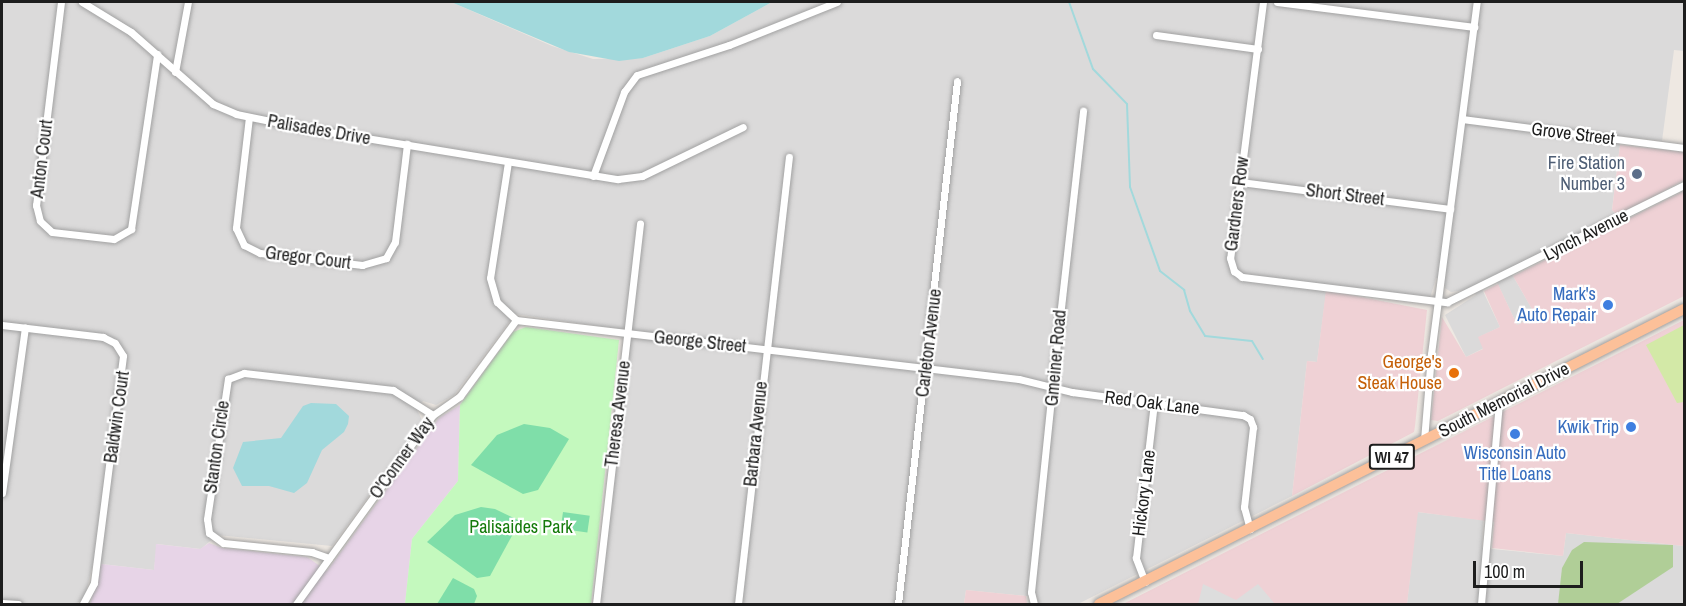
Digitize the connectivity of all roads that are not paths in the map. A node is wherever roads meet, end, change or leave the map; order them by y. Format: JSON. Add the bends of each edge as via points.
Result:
{"nodes":[{"id":1,"x":61,"y":2,"type":"edge"},
{"id":2,"x":82,"y":2,"type":"edge"},
{"id":3,"x":188,"y":2,"type":"edge"},
{"id":4,"x":837,"y":2,"type":"edge"},
{"id":5,"x":1263,"y":2,"type":"edge"},
{"id":6,"x":1277,"y":2,"type":"edge"},
{"id":7,"x":1477,"y":2,"type":"edge"},
{"id":8,"x":1474,"y":27,"type":"junction"},
{"id":9,"x":1156,"y":35,"type":"dead end"},
{"id":10,"x":1258,"y":49,"type":"junction"},
{"id":11,"x":157,"y":54,"type":"junction"},
{"id":12,"x":175,"y":72,"type":"junction"},
{"id":13,"x":957,"y":81,"type":"dead end"},
{"id":14,"x":1083,"y":111,"type":"dead end"},
{"id":15,"x":249,"y":117,"type":"junction"},
{"id":16,"x":1462,"y":119,"type":"junction"},
{"id":17,"x":743,"y":127,"type":"dead end"},
{"id":18,"x":407,"y":144,"type":"junction"},
{"id":19,"x":1684,"y":148,"type":"edge"},
{"id":20,"x":789,"y":157,"type":"dead end"},
{"id":21,"x":508,"y":162,"type":"junction"},
{"id":22,"x":593,"y":176,"type":"junction"},
{"id":23,"x":1240,"y":182,"type":"junction"},
{"id":24,"x":1684,"y":186,"type":"edge"},
{"id":25,"x":1450,"y":209,"type":"junction"},
{"id":26,"x":640,"y":224,"type":"dead end"},
{"id":27,"x":1438,"y":304,"type":"junction"},
{"id":28,"x":1684,"y":309,"type":"edge"},
{"id":29,"x":516,"y":320,"type":"junction"},
{"id":30,"x":2,"y":325,"type":"edge"},
{"id":31,"x":25,"y":328,"type":"junction"},
{"id":32,"x":627,"y":334,"type":"junction"},
{"id":33,"x":765,"y":350,"type":"junction"},
{"id":34,"x":926,"y":368,"type":"junction"},
{"id":35,"x":1053,"y":387,"type":"junction"},
{"id":36,"x":1499,"y":402,"type":"junction"},
{"id":37,"x":1154,"y":403,"type":"junction"},
{"id":38,"x":433,"y":415,"type":"junction"},
{"id":39,"x":1424,"y":440,"type":"junction"},
{"id":40,"x":2,"y":493,"type":"edge"},
{"id":41,"x":1250,"y":529,"type":"junction"},
{"id":42,"x":329,"y":558,"type":"junction"},
{"id":43,"x":1145,"y":582,"type":"junction"},
{"id":44,"x":2,"y":603,"type":"edge"},
{"id":45,"x":18,"y":604,"type":"edge"},
{"id":46,"x":82,"y":604,"type":"edge"},
{"id":47,"x":296,"y":604,"type":"edge"},
{"id":48,"x":596,"y":604,"type":"edge"},
{"id":49,"x":738,"y":604,"type":"edge"},
{"id":50,"x":898,"y":604,"type":"edge"},
{"id":51,"x":1034,"y":604,"type":"edge"},
{"id":52,"x":1099,"y":604,"type":"edge"},
{"id":53,"x":1481,"y":604,"type":"edge"}],
"edges":[{"from":1,"to":11,"type":"street","name":"Anton Court","via":[[36,205],[40,221],[52,232],[114,239],[131,229]]},
{"from":2,"to":11,"type":"street","name":"Palisades Drive","via":[[115,21]]},
{"from":3,"to":12,"type":"street"},
{"from":4,"to":22,"type":"street","via":[[729,45],[637,75],[624,92]]},
{"from":5,"to":10,"type":"street","name":"Gardners Row"},
{"from":6,"to":8,"type":"street"},
{"from":7,"to":8,"type":"street"},
{"from":8,"to":16,"type":"street"},
{"from":9,"to":10,"type":"street"},
{"from":10,"to":23,"type":"street","name":"Gardners Row"},
{"from":11,"to":12,"type":"street","name":"Palisades Drive"},
{"from":12,"to":15,"type":"street","name":"Palisades Drive","via":[[213,104]]},
{"from":13,"to":34,"type":"street","name":"Carleton Avenue"},
{"from":14,"to":35,"type":"street","name":"Gmeiner Road"},
{"from":15,"to":18,"type":"street","name":"Palisades Drive"},
{"from":15,"to":18,"type":"street","name":"Gregor Court","via":[[236,228],[244,245],[260,253],[362,265],[386,258],[395,242]]},
{"from":16,"to":19,"type":"street","name":"Grove Street"},
{"from":16,"to":25,"type":"street"},
{"from":17,"to":22,"type":"street","name":"Palisades Drive","via":[[642,176]]},
{"from":18,"to":21,"type":"street","name":"Palisades Drive"},
{"from":20,"to":33,"type":"street","name":"Barbara Avenue"},
{"from":21,"to":22,"type":"street","name":"Palisades Drive"},
{"from":21,"to":29,"type":"street","via":[[490,278],[496,302]]},
{"from":23,"to":25,"type":"street","name":"Short Street"},
{"from":23,"to":27,"type":"street","name":"Gardners Row","via":[[1230,258],[1238,275]]},
{"from":24,"to":27,"type":"street","name":"Lynch Avenue","via":[[1488,284]]},
{"from":25,"to":27,"type":"street"},
{"from":26,"to":32,"type":"street","name":"Theresa Avenue"},
{"from":27,"to":39,"type":"street"},
{"from":28,"to":36,"type":"main road","name":"South Memorial Drive","number":"WI 47"},
{"from":29,"to":32,"type":"street","name":"George Street"},
{"from":29,"to":38,"type":"street","name":"O'Conner Way","via":[[460,396]]},
{"from":30,"to":31,"type":"street","name":"Baldwin Court"},
{"from":31,"to":40,"type":"street"},
{"from":31,"to":46,"type":"street","name":"Baldwin Court","via":[[103,337],[116,343],[123,356],[93,587]]},
{"from":32,"to":33,"type":"street","name":"George Street"},
{"from":32,"to":48,"type":"street","name":"Theresa Avenue"},
{"from":33,"to":34,"type":"street","name":"George Street"},
{"from":33,"to":49,"type":"street","name":"Barbara Avenue"},
{"from":34,"to":35,"type":"street","name":"George Street"},
{"from":34,"to":50,"type":"street","name":"Carleton Avenue"},
{"from":35,"to":37,"type":"street","name":"Red Oak Lane"},
{"from":35,"to":51,"type":"street","name":"Gmeiner Road","via":[[1031,592]]},
{"from":36,"to":39,"type":"main road","name":"South Memorial Drive","number":"WI 47"},
{"from":36,"to":53,"type":"street"},
{"from":37,"to":41,"type":"street","name":"Red Oak Lane","via":[[1250,419],[1253,428],[1244,507]]},
{"from":37,"to":43,"type":"street","name":"Hickory Lane","via":[[1136,558]]},
{"from":38,"to":42,"type":"street","name":"O'Conner Way"},
{"from":38,"to":42,"type":"street","name":"Stanton Circle","via":[[409,396],[393,390],[244,373],[228,379],[207,519],[209,533],[223,543],[312,552]]},
{"from":39,"to":41,"type":"main road","name":"South Memorial Drive","number":"WI 47"},
{"from":41,"to":43,"type":"main road","name":"South Memorial Drive","number":"WI 47"},
{"from":42,"to":47,"type":"street","name":"O'Conner Way"},
{"from":43,"to":52,"type":"main road","name":"South Memorial Drive","number":"WI 47"},
{"from":44,"to":45,"type":"street"}]}
